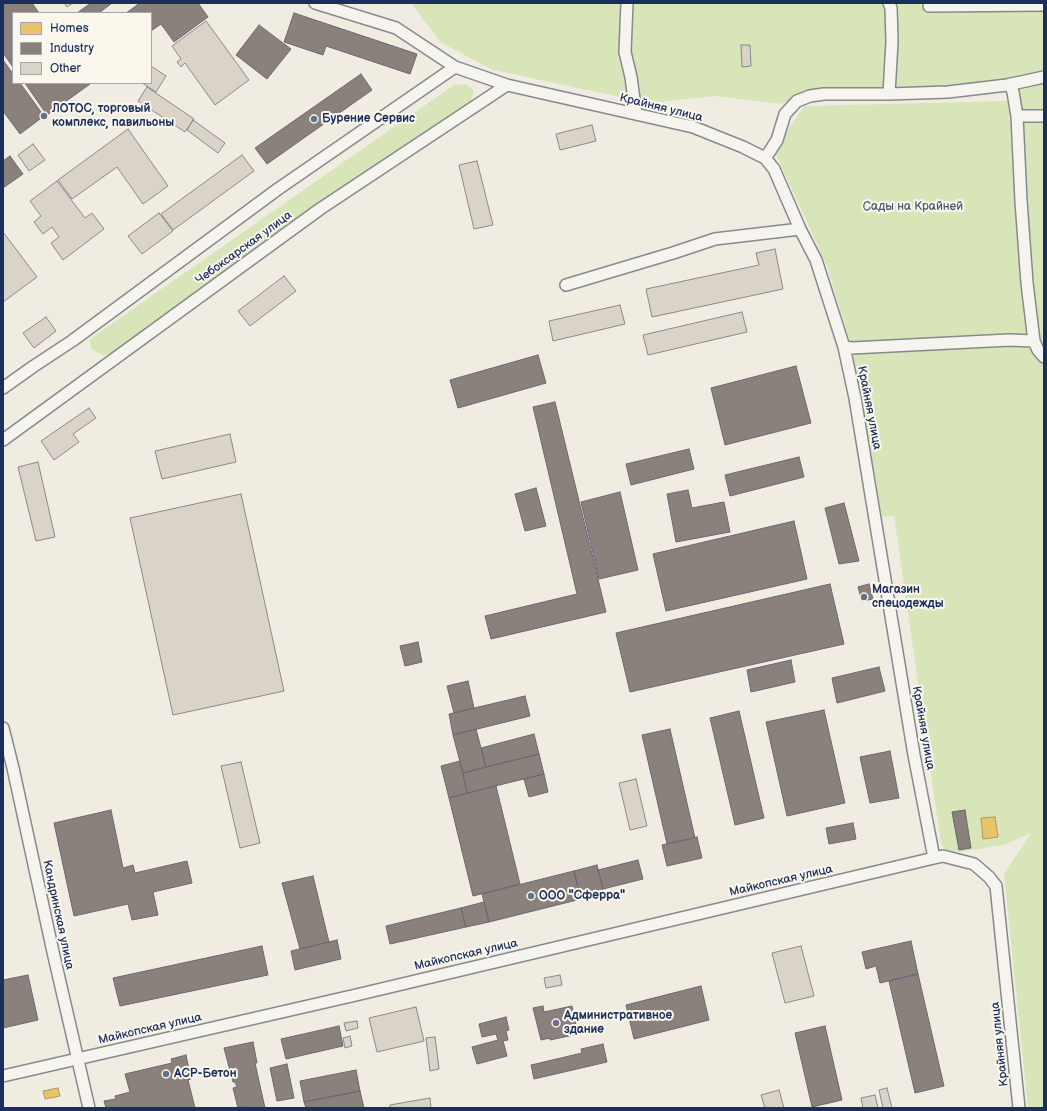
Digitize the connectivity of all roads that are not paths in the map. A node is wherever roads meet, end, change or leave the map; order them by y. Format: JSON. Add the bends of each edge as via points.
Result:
{"nodes":[{"id":1,"x":315,"y":3,"type":"edge"},
{"id":2,"x":627,"y":3,"type":"edge"},
{"id":3,"x":889,"y":3,"type":"edge"},
{"id":4,"x":1044,"y":5,"type":"edge"},
{"id":5,"x":929,"y":6,"type":"dead end"},
{"id":6,"x":455,"y":67,"type":"junction"},
{"id":7,"x":1044,"y":77,"type":"edge"},
{"id":8,"x":1010,"y":84,"type":"junction"},
{"id":9,"x":507,"y":85,"type":"junction"},
{"id":10,"x":889,"y":94,"type":"junction"},
{"id":11,"x":636,"y":114,"type":"junction"},
{"id":12,"x":1017,"y":116,"type":"junction"},
{"id":13,"x":1044,"y":116,"type":"edge"},
{"id":14,"x":765,"y":158,"type":"junction"},
{"id":15,"x":800,"y":229,"type":"junction"},
{"id":16,"x":566,"y":285,"type":"dead end"},
{"id":17,"x":1034,"y":341,"type":"junction"},
{"id":18,"x":844,"y":347,"type":"junction"},
{"id":19,"x":1044,"y":357,"type":"edge"},
{"id":20,"x":3,"y":388,"type":"edge"},
{"id":21,"x":3,"y":440,"type":"edge"},
{"id":22,"x":3,"y":728,"type":"edge"},
{"id":23,"x":934,"y":858,"type":"junction"},
{"id":24,"x":78,"y":1059,"type":"junction"},
{"id":25,"x":3,"y":1076,"type":"edge"},
{"id":26,"x":89,"y":1108,"type":"edge"},
{"id":27,"x":1019,"y":1108,"type":"edge"}],
"edges":[{"from":1,"to":6,"type":"street","name":"Крайняя улица","via":[[396,28]]},
{"from":2,"to":11,"type":"street","via":[[625,52]]},
{"from":3,"to":10,"type":"street","via":[[892,41]]},
{"from":4,"to":5,"type":"street"},
{"from":6,"to":9,"type":"street","name":"Крайняя улица"},
{"from":6,"to":20,"type":"street","via":[[278,189],[72,341]]},
{"from":7,"to":8,"type":"street"},
{"from":8,"to":10,"type":"street","via":[[948,92]]},
{"from":8,"to":12,"type":"street"},
{"from":9,"to":11,"type":"street","name":"Крайняя улица"},
{"from":9,"to":21,"type":"street","name":"Чебоксарская улица","via":[[320,209]]},
{"from":10,"to":14,"type":"street","via":[[824,94],[797,101],[785,114],[777,140]]},
{"from":11,"to":14,"type":"street","name":"Крайняя улица","via":[[693,127]]},
{"from":12,"to":13,"type":"street"},
{"from":12,"to":17,"type":"street","via":[[1026,268]]},
{"from":14,"to":15,"type":"street","name":"Крайняя улица","via":[[774,169]]},
{"from":15,"to":16,"type":"street","via":[[715,239]]},
{"from":15,"to":18,"type":"street","name":"Крайняя улица","via":[[816,260]]},
{"from":17,"to":18,"type":"street"},
{"from":17,"to":19,"type":"street"},
{"from":18,"to":23,"type":"street","name":"Крайняя улица","via":[[857,406],[914,756]]},
{"from":22,"to":24,"type":"street","name":"Кандринская улица"},
{"from":23,"to":24,"type":"street","name":"Майкопская улица"},
{"from":23,"to":27,"type":"street","name":"Крайняя улица","via":[[943,856],[974,864],[996,886]]},
{"from":24,"to":25,"type":"street","name":"Майкопская улица"},
{"from":24,"to":26,"type":"street","name":"Кандринская улица"}]}
